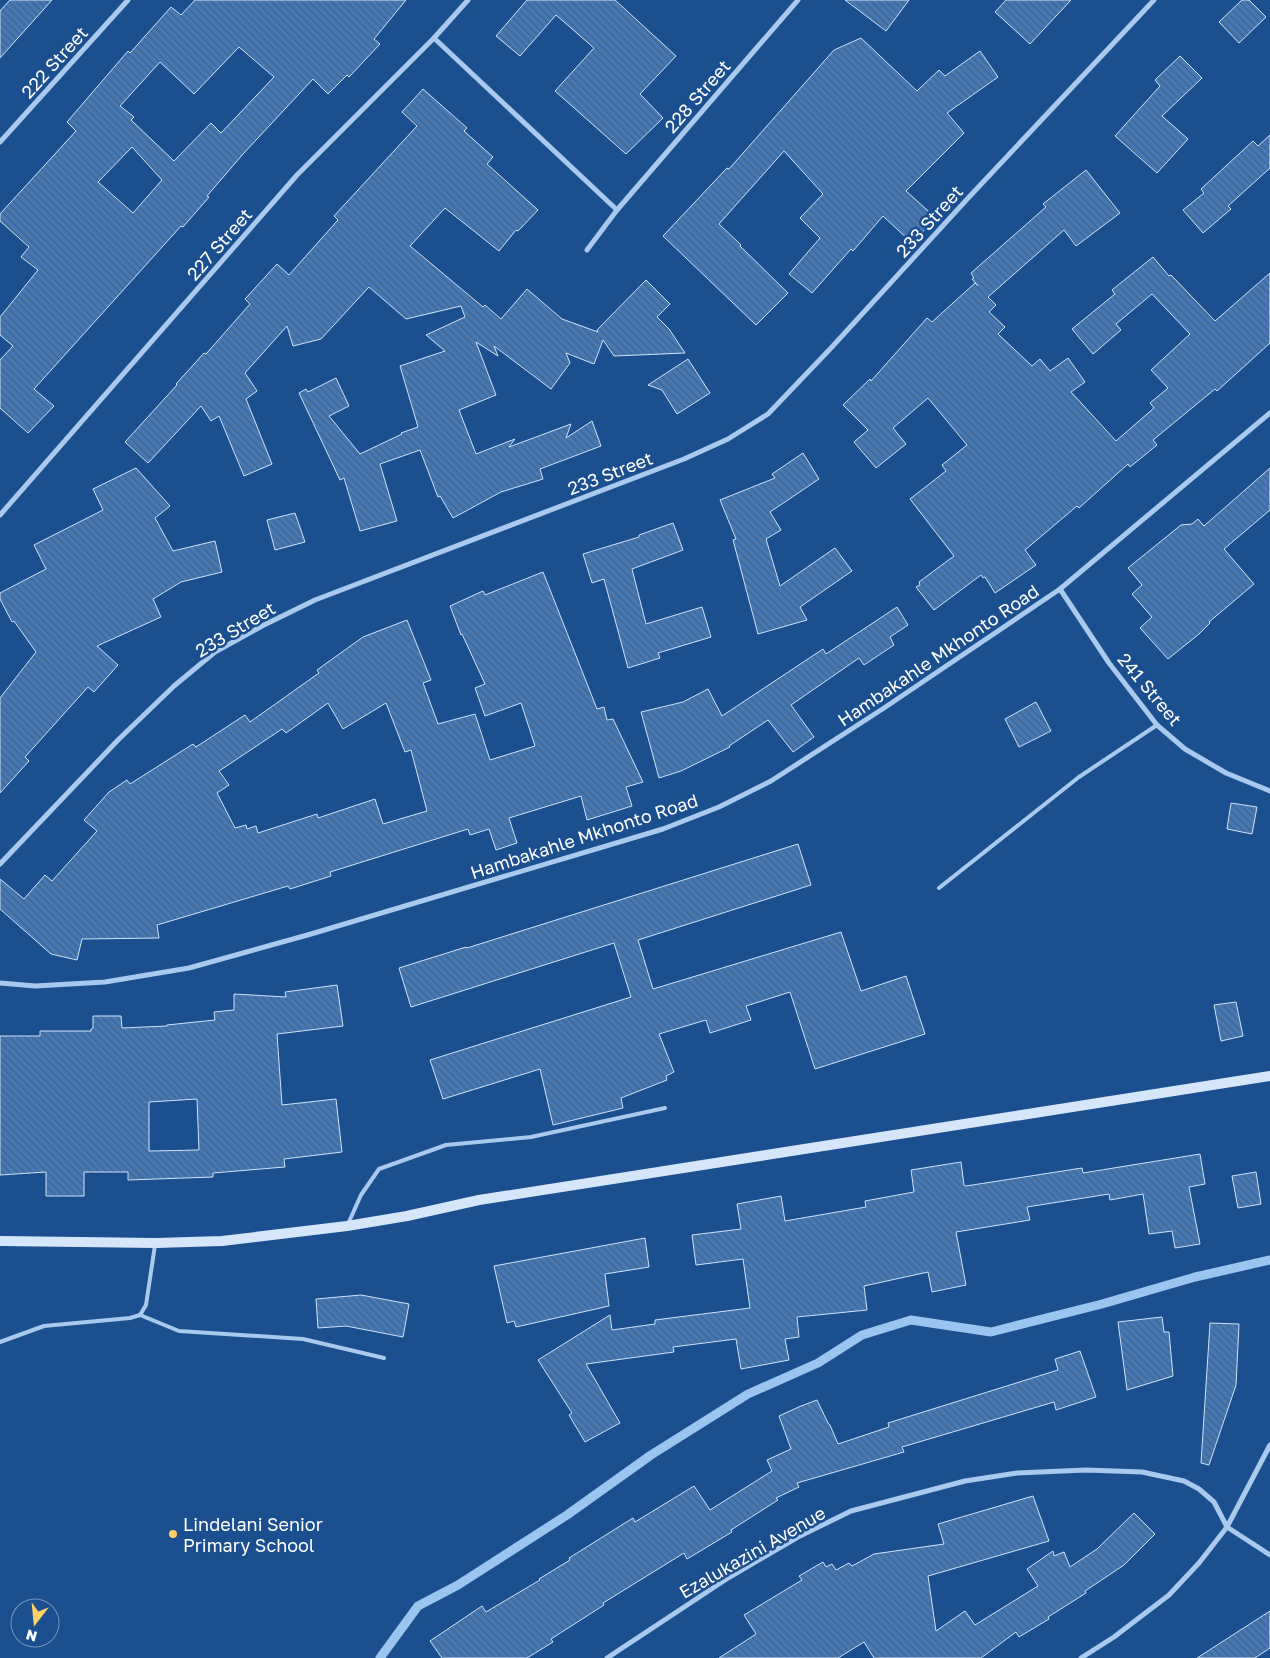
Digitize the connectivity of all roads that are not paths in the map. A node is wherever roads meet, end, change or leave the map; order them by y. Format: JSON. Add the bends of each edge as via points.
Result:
{"nodes":[{"id":1,"x":128,"y":0,"type":"edge"},
{"id":2,"x":468,"y":0,"type":"edge"},
{"id":3,"x":798,"y":0,"type":"edge"},
{"id":4,"x":1154,"y":0,"type":"edge"},
{"id":5,"x":434,"y":38,"type":"junction"},
{"id":6,"x":0,"y":142,"type":"edge"},
{"id":7,"x":617,"y":210,"type":"junction"},
{"id":8,"x":587,"y":250,"type":"dead end"},
{"id":9,"x":1270,"y":413,"type":"edge"},
{"id":10,"x":0,"y":515,"type":"edge"},
{"id":11,"x":1060,"y":589,"type":"junction"},
{"id":12,"x":1157,"y":725,"type":"junction"},
{"id":13,"x":1270,"y":791,"type":"edge"},
{"id":14,"x":0,"y":864,"type":"edge"},
{"id":15,"x":939,"y":888,"type":"dead end"},
{"id":16,"x":0,"y":984,"type":"edge"},
{"id":17,"x":1269,"y":1079,"type":"edge"},
{"id":18,"x":665,"y":1108,"type":"dead end"},
{"id":19,"x":347,"y":1226,"type":"junction"},
{"id":20,"x":0,"y":1241,"type":"edge"},
{"id":21,"x":156,"y":1243,"type":"junction"},
{"id":22,"x":140,"y":1315,"type":"junction"},
{"id":23,"x":0,"y":1342,"type":"edge"},
{"id":24,"x":384,"y":1358,"type":"dead end"},
{"id":25,"x":1270,"y":1445,"type":"edge"},
{"id":26,"x":1227,"y":1527,"type":"junction"},
{"id":27,"x":1270,"y":1555,"type":"edge"},
{"id":28,"x":607,"y":1658,"type":"edge"},
{"id":29,"x":1081,"y":1658,"type":"edge"}],
"edges":[{"from":1,"to":6,"type":"street","name":"222 Street"},
{"from":2,"to":5,"type":"street","name":"227 Street"},
{"from":3,"to":7,"type":"street","name":"228 Street"},
{"from":4,"to":14,"type":"street","name":"233 Street","via":[[768,414],[728,439],[684,459],[315,600],[215,652],[119,739]]},
{"from":5,"to":7,"type":"street"},
{"from":5,"to":10,"type":"street","name":"227 Street","via":[[297,175]]},
{"from":7,"to":8,"type":"street","name":"228 Street"},
{"from":9,"to":11,"type":"street","name":"Hambakahle Mkhonto Road"},
{"from":11,"to":12,"type":"street","name":"241 Street","via":[[1109,663]]},
{"from":11,"to":16,"type":"street","name":"Hambakahle Mkhonto Road","via":[[771,781],[719,807],[663,829],[190,968],[105,982],[35,986]]},
{"from":12,"to":13,"type":"street","name":"241 Street","via":[[1185,749],[1226,773]]},
{"from":12,"to":15,"type":"lane","via":[[1079,777]]},
{"from":17,"to":19,"type":"street","via":[[498,1197]]},
{"from":18,"to":19,"type":"lane","via":[[531,1136],[446,1145],[379,1169]]},
{"from":19,"to":21,"type":"street","via":[[222,1241]]},
{"from":20,"to":21,"type":"street"},
{"from":21,"to":22,"type":"lane","via":[[146,1305]]},
{"from":22,"to":23,"type":"lane","via":[[44,1326]]},
{"from":22,"to":24,"type":"lane","via":[[179,1332],[303,1339]]},
{"from":25,"to":26,"type":"street"},
{"from":26,"to":27,"type":"street"},
{"from":26,"to":28,"type":"street","name":"Ezalukazini Avenue","via":[[1214,1502],[1199,1489],[1142,1472],[1086,1470],[965,1481],[851,1511],[798,1537],[728,1578]]},
{"from":26,"to":29,"type":"street","via":[[1169,1595]]}]}
